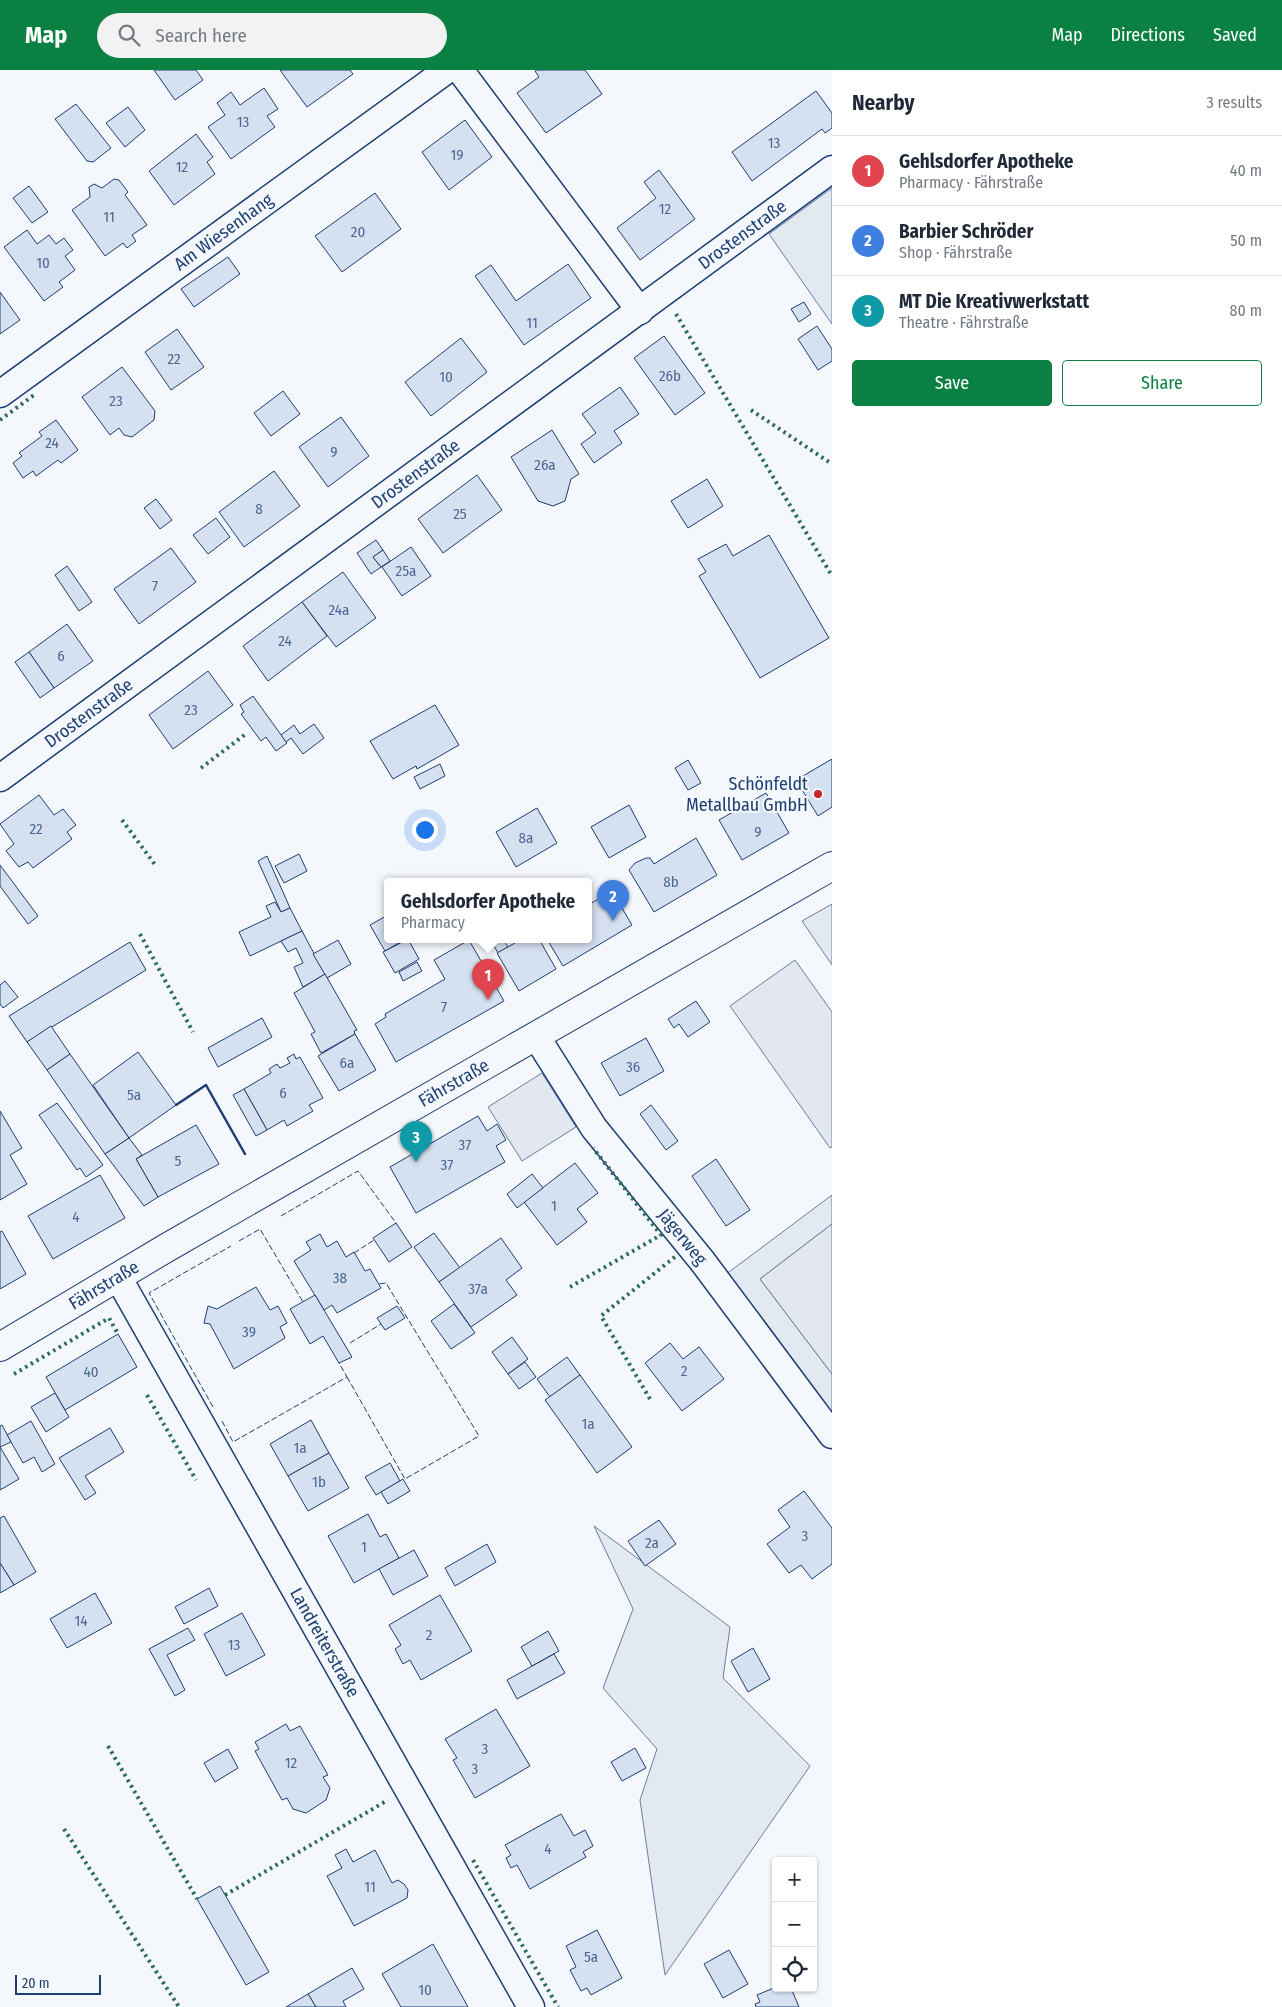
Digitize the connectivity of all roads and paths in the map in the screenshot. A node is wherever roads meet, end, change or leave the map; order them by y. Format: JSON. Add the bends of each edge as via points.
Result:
{"nodes":[{"id":1,"x":447,"y":70,"type":"edge"},
{"id":2,"x":460,"y":70,"type":"edge"},
{"id":3,"x":832,"y":168,"type":"edge"},
{"id":4,"x":640,"y":311,"type":"junction"},
{"id":5,"x":0,"y":394,"type":"edge"},
{"id":6,"x":0,"y":778,"type":"edge"},
{"id":7,"x":832,"y":866,"type":"edge"},
{"id":8,"x":536,"y":1036,"type":"junction"},
{"id":9,"x":118,"y":1277,"type":"junction"},
{"id":10,"x":0,"y":1346,"type":"edge"},
{"id":11,"x":832,"y":1436,"type":"edge"},
{"id":12,"x":531,"y":2007,"type":"edge"}],
"edges":[{"from":1,"to":5,"type":"street","name":"Am Wiesenhang"},
{"from":2,"to":4,"type":"street"},
{"from":3,"to":4,"type":"street","name":"Drostenstraße"},
{"from":4,"to":6,"type":"street","name":"Drostenstraße"},
{"from":7,"to":8,"type":"street","name":"Fährstraße"},
{"from":8,"to":9,"type":"street","name":"Fährstraße"},
{"from":8,"to":11,"type":"street","name":"Jägerweg","via":[[594,1128],[702,1262]]},
{"from":9,"to":10,"type":"street","name":"Fährstraße"},
{"from":9,"to":12,"type":"street","name":"Landreiterstraße"}]}
